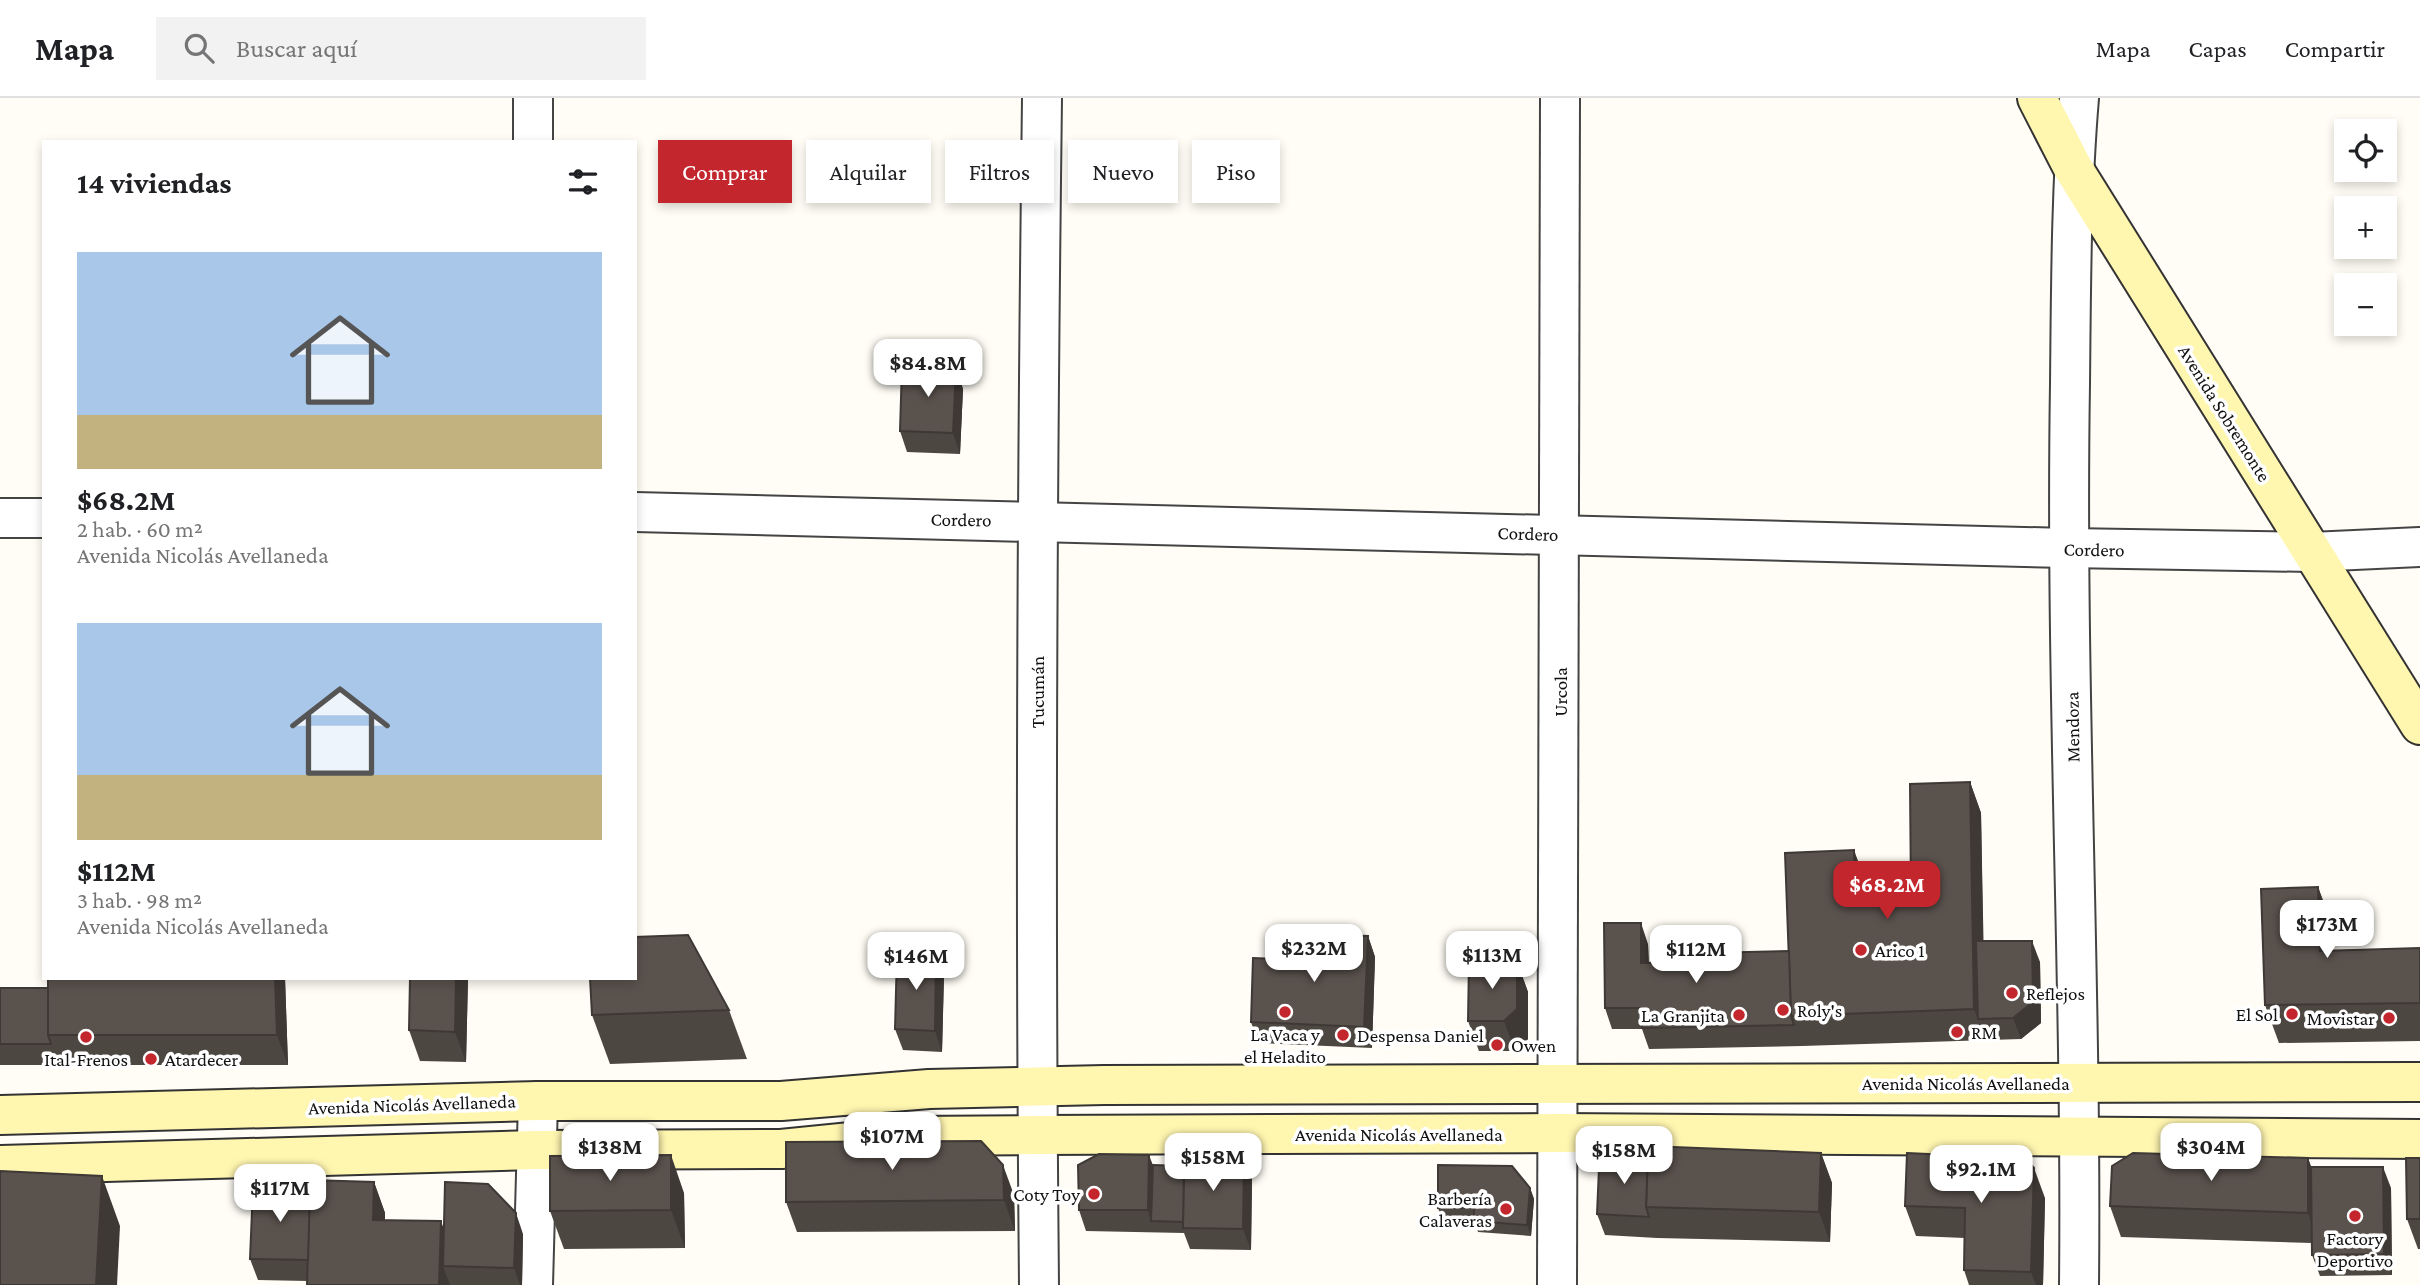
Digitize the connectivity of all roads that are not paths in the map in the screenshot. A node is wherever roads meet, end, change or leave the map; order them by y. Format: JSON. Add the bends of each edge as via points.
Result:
{"nodes":[{"id":1,"x":533,"y":98,"type":"edge"},
{"id":2,"x":1042,"y":98,"type":"edge"},
{"id":3,"x":1560,"y":98,"type":"edge"},
{"id":4,"x":2037,"y":98,"type":"edge"},
{"id":5,"x":2079,"y":98,"type":"edge"},
{"id":6,"x":533,"y":140,"type":"edge"},
{"id":7,"x":2073,"y":168,"type":"junction"},
{"id":8,"x":637,"y":512,"type":"edge"},
{"id":9,"x":0,"y":518,"type":"edge"},
{"id":10,"x":42,"y":518,"type":"edge"},
{"id":11,"x":1037,"y":520,"type":"junction"},
{"id":12,"x":1560,"y":534,"type":"junction"},
{"id":13,"x":2420,"y":547,"type":"edge"},
{"id":14,"x":2067,"y":548,"type":"junction"},
{"id":15,"x":2311,"y":552,"type":"junction"},
{"id":16,"x":2420,"y":725,"type":"edge"},
{"id":17,"x":2420,"y":1082,"type":"edge"},
{"id":18,"x":2080,"y":1083,"type":"junction"},
{"id":19,"x":1559,"y":1084,"type":"junction"},
{"id":20,"x":1036,"y":1089,"type":"junction"},
{"id":21,"x":538,"y":1101,"type":"junction"},
{"id":22,"x":0,"y":1115,"type":"edge"},
{"id":23,"x":1559,"y":1133,"type":"junction"},
{"id":24,"x":1038,"y":1135,"type":"junction"},
{"id":25,"x":2081,"y":1138,"type":"junction"},
{"id":26,"x":2420,"y":1139,"type":"edge"},
{"id":27,"x":537,"y":1150,"type":"junction"},
{"id":28,"x":0,"y":1165,"type":"edge"},
{"id":29,"x":533,"y":1285,"type":"edge"},
{"id":30,"x":1039,"y":1285,"type":"edge"},
{"id":31,"x":1557,"y":1285,"type":"edge"},
{"id":32,"x":2079,"y":1285,"type":"edge"}],
"edges":[{"from":1,"to":6,"type":"street"},
{"from":2,"to":11,"type":"street","name":"Tucumán"},
{"from":3,"to":12,"type":"street","name":"Urcola"},
{"from":4,"to":7,"type":"main road","name":"Avenida Sobremonte"},
{"from":5,"to":7,"type":"street","name":"Mendoza"},
{"from":7,"to":14,"type":"street","name":"Mendoza"},
{"from":7,"to":15,"type":"main road","name":"Avenida Sobremonte"},
{"from":8,"to":11,"type":"street","name":"Cordero"},
{"from":9,"to":10,"type":"street"},
{"from":11,"to":12,"type":"street","name":"Cordero"},
{"from":11,"to":20,"type":"street","name":"Tucumán"},
{"from":12,"to":14,"type":"street","name":"Cordero"},
{"from":12,"to":19,"type":"street","name":"Urcola"},
{"from":13,"to":15,"type":"street","name":"Cordero"},
{"from":14,"to":15,"type":"street","name":"Cordero"},
{"from":14,"to":18,"type":"street","name":"Mendoza"},
{"from":15,"to":16,"type":"main road","name":"Avenida Sobremonte"},
{"from":17,"to":18,"type":"main road","name":"Avenida Nicolás Avellaneda"},
{"from":18,"to":19,"type":"main road","name":"Avenida Nicolás Avellaneda"},
{"from":18,"to":25,"type":"street","name":"Mendoza"},
{"from":19,"to":20,"type":"main road","name":"Avenida Nicolás Avellaneda"},
{"from":19,"to":23,"type":"street","name":"Urcola"},
{"from":20,"to":21,"type":"main road","name":"Avenida Nicolás Avellaneda","via":[[929,1089],[781,1101]]},
{"from":20,"to":24,"type":"street","name":"Tucumán"},
{"from":21,"to":22,"type":"main road","name":"Avenida Nicolás Avellaneda"},
{"from":21,"to":27,"type":"street"},
{"from":23,"to":24,"type":"main road","name":"Avenida Nicolás Avellaneda"},
{"from":23,"to":25,"type":"main road","name":"Avenida Nicolás Avellaneda"},
{"from":23,"to":31,"type":"street","name":"Urcola"},
{"from":24,"to":27,"type":"main road","name":"Avenida Nicolás Avellaneda","via":[[911,1136],[781,1149]]},
{"from":24,"to":30,"type":"street","name":"Tucumán"},
{"from":25,"to":26,"type":"main road","name":"Avenida Nicolás Avellaneda"},
{"from":25,"to":32,"type":"street","name":"Mendoza"},
{"from":27,"to":28,"type":"main road","name":"Avenida Nicolás Avellaneda"},
{"from":27,"to":29,"type":"street"}]}
